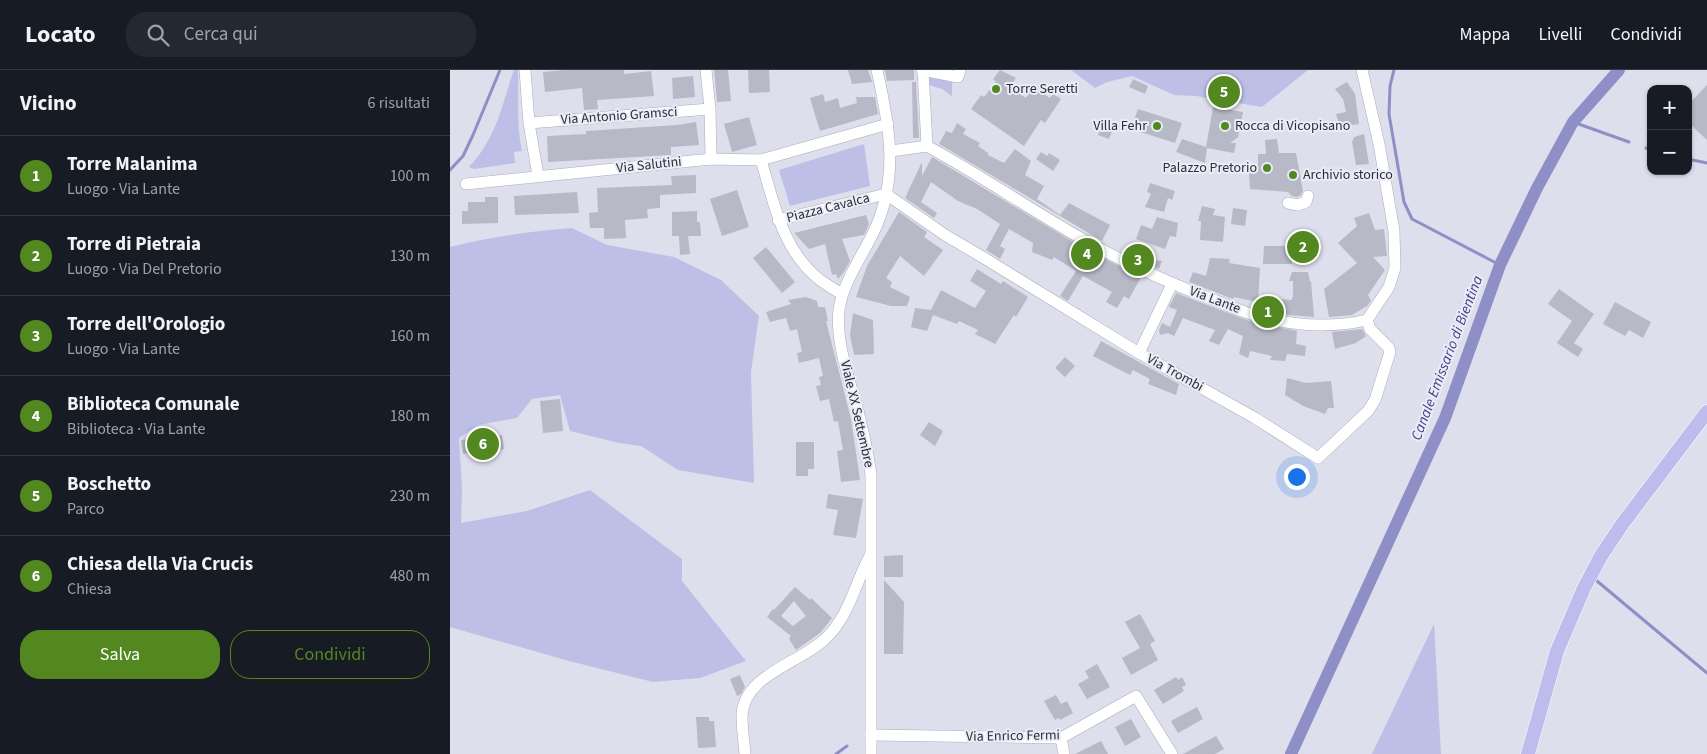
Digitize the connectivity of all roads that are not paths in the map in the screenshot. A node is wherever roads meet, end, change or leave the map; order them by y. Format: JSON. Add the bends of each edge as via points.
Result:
{"nodes":[{"id":1,"x":526,"y":70,"type":"edge"},
{"id":2,"x":706,"y":70,"type":"edge"},
{"id":3,"x":877,"y":70,"type":"edge"},
{"id":4,"x":923,"y":70,"type":"edge"},
{"id":5,"x":1362,"y":70,"type":"edge"},
{"id":6,"x":959,"y":74,"type":"edge"},
{"id":7,"x":710,"y":110,"type":"junction"},
{"id":8,"x":529,"y":123,"type":"junction"},
{"id":9,"x":888,"y":124,"type":"junction"},
{"id":10,"x":927,"y":146,"type":"junction"},
{"id":11,"x":890,"y":151,"type":"junction"},
{"id":12,"x":711,"y":159,"type":"junction"},
{"id":13,"x":761,"y":160,"type":"junction"},
{"id":14,"x":538,"y":176,"type":"junction"},
{"id":15,"x":466,"y":184,"type":"dead end"},
{"id":16,"x":886,"y":194,"type":"junction"},
{"id":17,"x":1308,"y":196,"type":"dead end"},
{"id":18,"x":1288,"y":203,"type":"dead end"},
{"id":19,"x":778,"y":220,"type":"junction"},
{"id":20,"x":1172,"y":284,"type":"junction"},
{"id":21,"x":842,"y":294,"type":"junction"},
{"id":22,"x":1367,"y":320,"type":"junction"},
{"id":23,"x":1139,"y":353,"type":"junction"},
{"id":24,"x":1707,"y":412,"type":"edge"},
{"id":25,"x":871,"y":554,"type":"junction"},
{"id":26,"x":871,"y":735,"type":"junction"},
{"id":27,"x":1062,"y":738,"type":"junction"},
{"id":28,"x":745,"y":754,"type":"edge"},
{"id":29,"x":871,"y":754,"type":"edge"},
{"id":30,"x":1064,"y":754,"type":"edge"},
{"id":31,"x":1172,"y":754,"type":"edge"},
{"id":32,"x":1528,"y":754,"type":"edge"}],
"edges":[{"from":1,"to":8,"type":"street"},
{"from":2,"to":7,"type":"street"},
{"from":3,"to":9,"type":"street","name":"Piazza Cavalca"},
{"from":4,"to":6,"type":"street"},
{"from":4,"to":10,"type":"street"},
{"from":5,"to":22,"type":"street","via":[[1394,231],[1395,268],[1389,287]]},
{"from":7,"to":8,"type":"street","name":"Via Antonio Gramsci"},
{"from":7,"to":12,"type":"street"},
{"from":8,"to":14,"type":"street"},
{"from":9,"to":11,"type":"street","name":"Piazza Cavalca"},
{"from":9,"to":13,"type":"street"},
{"from":10,"to":11,"type":"street"},
{"from":10,"to":20,"type":"street","name":"Via Lante","via":[[1083,240]]},
{"from":11,"to":16,"type":"street","name":"Piazza Cavalca"},
{"from":12,"to":13,"type":"street","name":"Via Salutini"},
{"from":12,"to":14,"type":"street","name":"Via Salutini"},
{"from":13,"to":19,"type":"street","name":"Piazza Cavalca"},
{"from":14,"to":15,"type":"street","name":"Via Salutini"},
{"from":16,"to":19,"type":"street","name":"Piazza Cavalca"},
{"from":16,"to":21,"type":"street","name":"Viale XX Settembre","via":[[876,226]]},
{"from":16,"to":23,"type":"street","name":"Via Trombi","via":[[946,235]]},
{"from":17,"to":18,"type":"street","via":[[1302,204]]},
{"from":19,"to":21,"type":"street","via":[[806,267]]},
{"from":20,"to":22,"type":"street","name":"Via Lante","via":[[1266,318],[1317,326],[1348,325]]},
{"from":20,"to":23,"type":"street"},
{"from":21,"to":25,"type":"street","name":"Viale XX Settembre","via":[[840,338],[871,475]]},
{"from":22,"to":23,"type":"street","name":"Via Trombi","via":[[1370,329],[1390,348],[1375,400],[1368,411],[1318,458]]},
{"from":24,"to":32,"type":"main road","via":[[1623,523],[1597,564],[1557,651]]},
{"from":25,"to":26,"type":"street","name":"Viale XX Settembre"},
{"from":25,"to":28,"type":"street","via":[[843,616],[826,638],[754,686],[742,715]]},
{"from":26,"to":27,"type":"street","name":"Via Enrico Fermi"},
{"from":26,"to":29,"type":"street","name":"Viale XX Settembre"},
{"from":27,"to":30,"type":"street"},
{"from":27,"to":31,"type":"street","name":"Via Enrico Fermi","via":[[1136,696]]}]}
